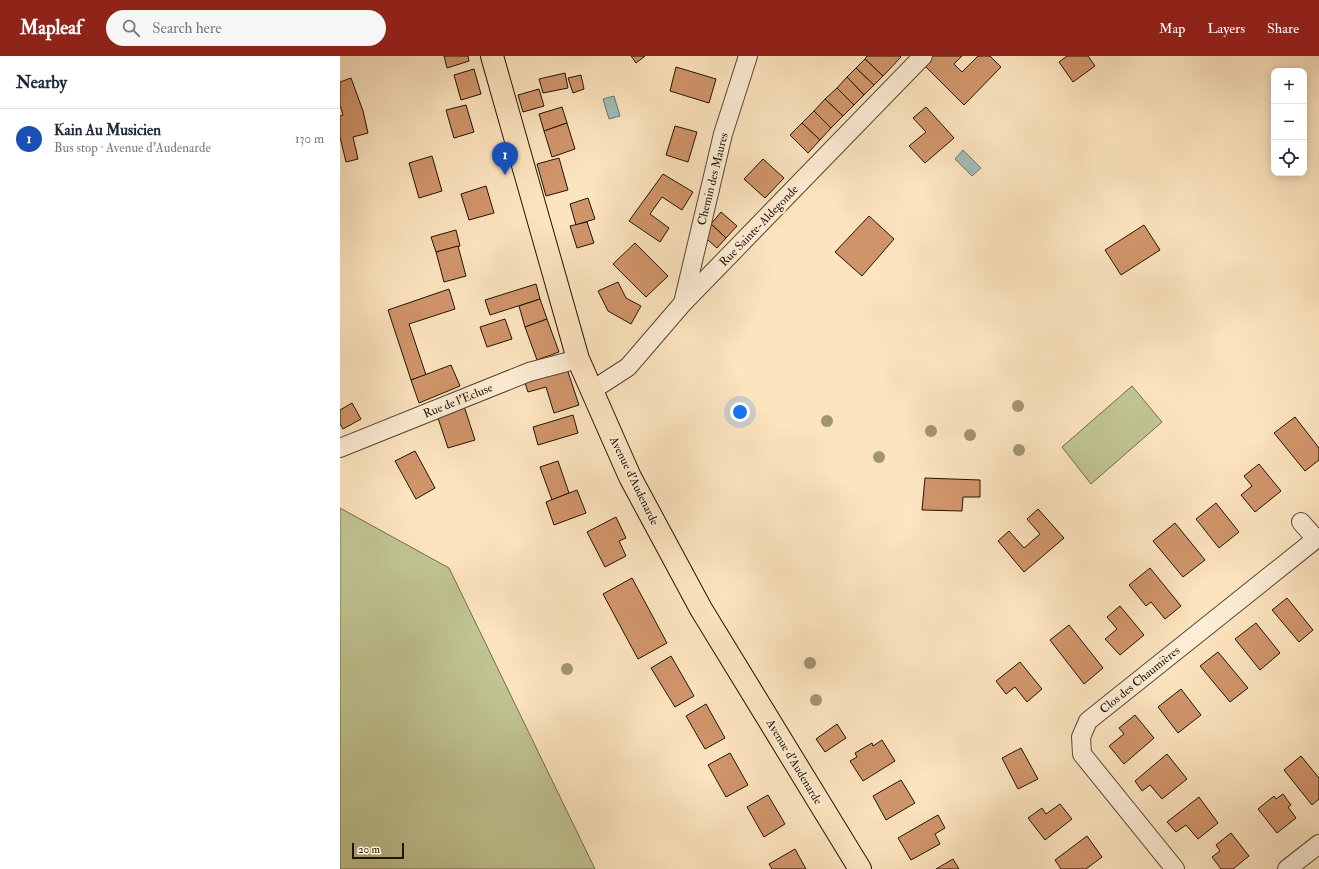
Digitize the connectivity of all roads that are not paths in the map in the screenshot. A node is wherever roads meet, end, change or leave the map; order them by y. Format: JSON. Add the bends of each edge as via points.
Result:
{"nodes":[{"id":1,"x":492,"y":56,"type":"edge"},
{"id":2,"x":748,"y":56,"type":"edge"},
{"id":3,"x":924,"y":56,"type":"edge"},
{"id":4,"x":683,"y":303,"type":"junction"},
{"id":5,"x":578,"y":359,"type":"junction"},
{"id":6,"x":592,"y":391,"type":"junction"},
{"id":7,"x":340,"y":448,"type":"edge"},
{"id":8,"x":1301,"y":522,"type":"dead end"},
{"id":9,"x":1319,"y":844,"type":"edge"},
{"id":10,"x":860,"y":869,"type":"edge"},
{"id":11,"x":1175,"y":869,"type":"edge"},
{"id":12,"x":1287,"y":869,"type":"edge"}],
"edges":[{"from":1,"to":5,"type":"main road","name":"Avenue d'Audenarde"},
{"from":2,"to":4,"type":"street","name":"Chemin des Maures","via":[[723,134]]},
{"from":3,"to":4,"type":"street","name":"Rue Sainte-Aldegonde"},
{"from":4,"to":6,"type":"street","name":"Rue Sainte-Aldegonde","via":[[628,367]]},
{"from":5,"to":6,"type":"main road","name":"Avenue d'Audenarde"},
{"from":5,"to":7,"type":"street","name":"Rue de l'Ecluse","via":[[529,372]]},
{"from":6,"to":10,"type":"main road","name":"Avenue d'Audenarde","via":[[630,477],[701,609]]},
{"from":8,"to":11,"type":"street","name":"Clos des Chaumières","via":[[1316,539],[1088,721],[1081,737],[1082,754]]},
{"from":9,"to":12,"type":"street"}]}
